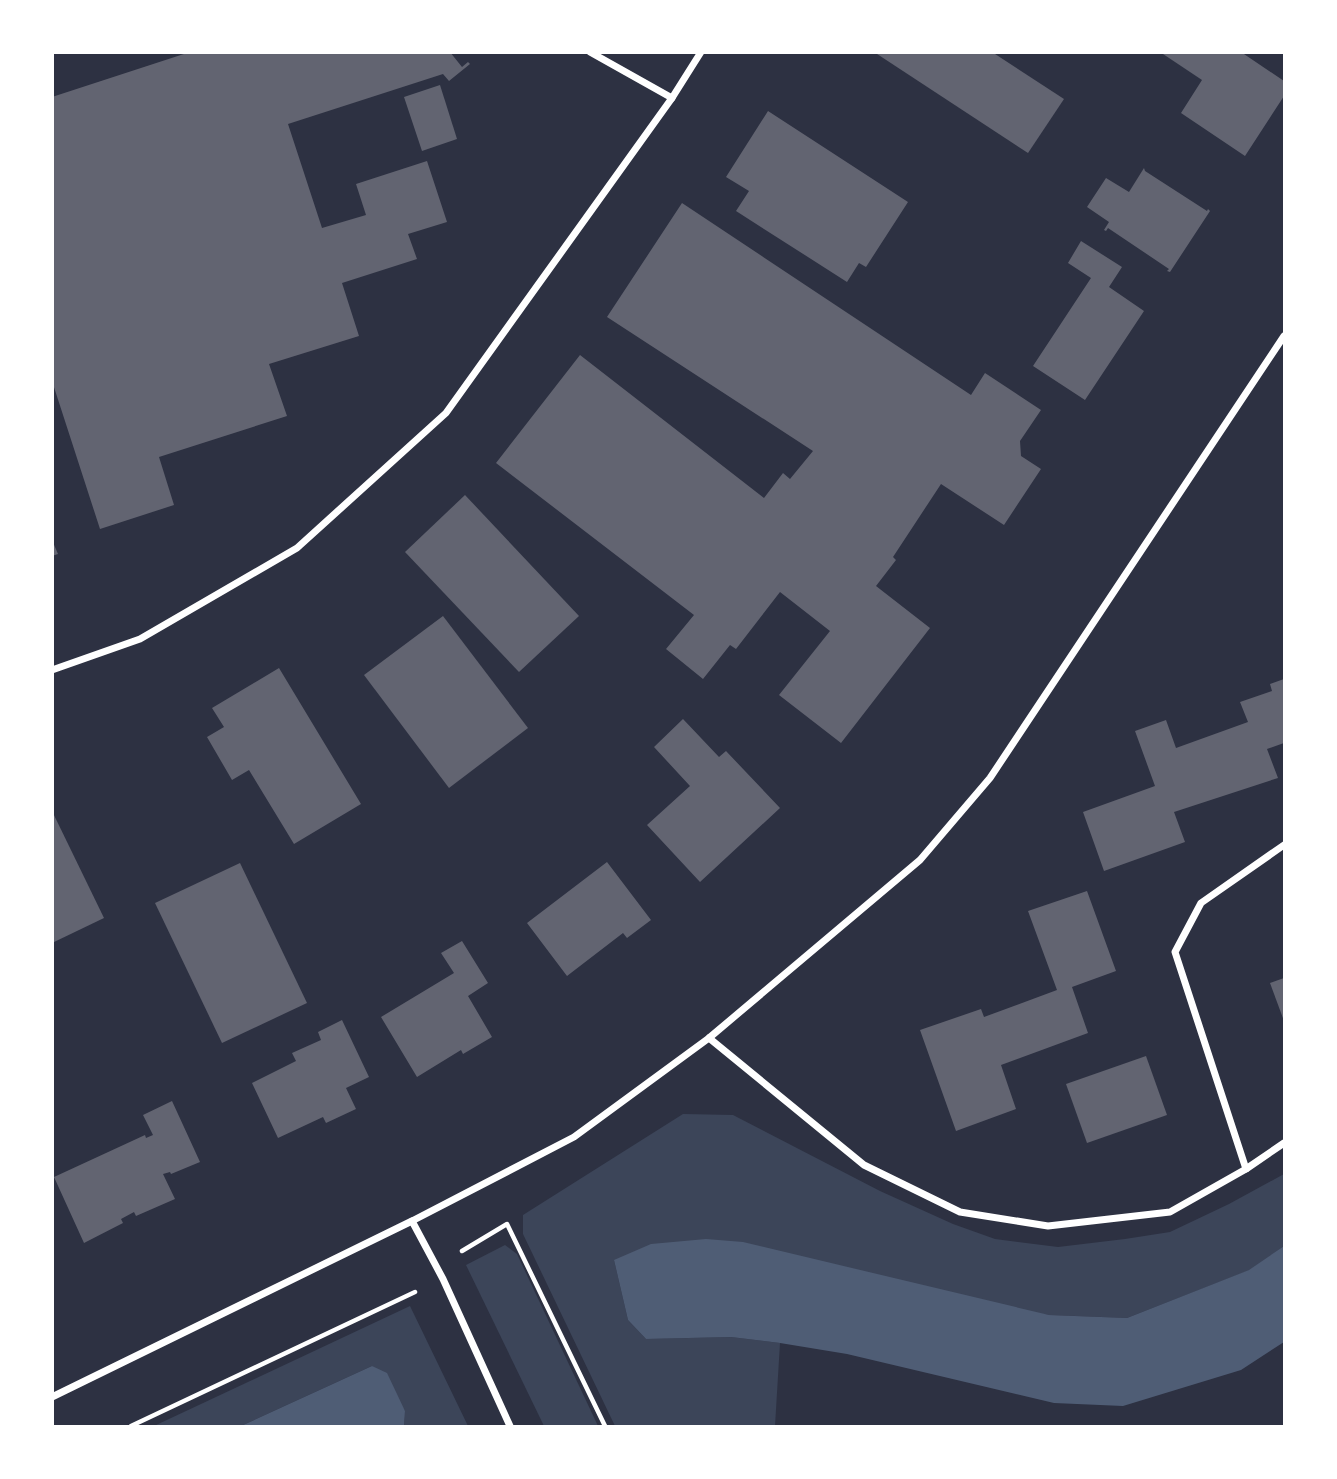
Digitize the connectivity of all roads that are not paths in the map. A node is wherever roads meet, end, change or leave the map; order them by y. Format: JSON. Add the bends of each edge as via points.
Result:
{"nodes":[{"id":1,"x":590,"y":52,"type":"edge"},
{"id":2,"x":701,"y":52,"type":"edge"},
{"id":3,"x":672,"y":98,"type":"junction"},
{"id":4,"x":1284,"y":336,"type":"edge"},
{"id":5,"x":52,"y":670,"type":"edge"},
{"id":6,"x":1284,"y":845,"type":"edge"},
{"id":7,"x":709,"y":1038,"type":"junction"},
{"id":8,"x":1284,"y":1143,"type":"edge"},
{"id":9,"x":1246,"y":1170,"type":"junction"},
{"id":10,"x":412,"y":1221,"type":"junction"},
{"id":11,"x":52,"y":1397,"type":"edge"},
{"id":12,"x":510,"y":1426,"type":"edge"}],
"edges":[{"from":1,"to":3,"type":"street"},
{"from":2,"to":3,"type":"street"},
{"from":3,"to":5,"type":"street","via":[[446,413],[297,548],[140,639]]},
{"from":4,"to":7,"type":"street","via":[[990,778],[920,860]]},
{"from":6,"to":9,"type":"street","via":[[1201,903],[1175,953]]},
{"from":7,"to":9,"type":"street","via":[[864,1165],[960,1212],[1048,1226],[1170,1212]]},
{"from":7,"to":10,"type":"street","via":[[575,1137]]},
{"from":8,"to":9,"type":"street"},
{"from":10,"to":11,"type":"street"},
{"from":10,"to":12,"type":"street"}]}
